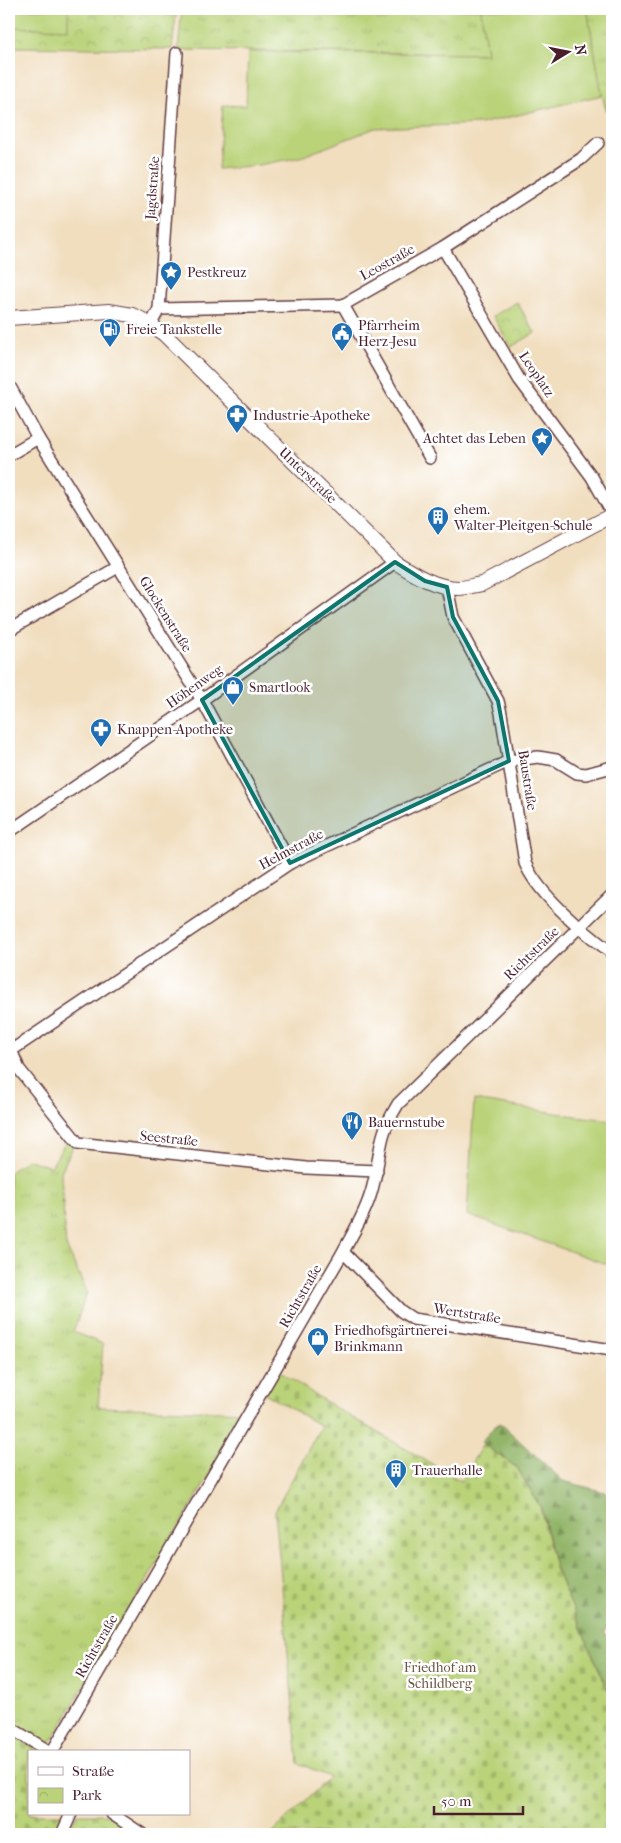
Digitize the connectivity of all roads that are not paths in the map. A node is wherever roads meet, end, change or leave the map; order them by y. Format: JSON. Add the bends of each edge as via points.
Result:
{"nodes":[{"id":1,"x":177,"y":53,"type":"dead end"},
{"id":2,"x":598,"y":143,"type":"dead end"},
{"id":3,"x":443,"y":248,"type":"junction"},
{"id":4,"x":343,"y":305,"type":"junction"},
{"id":5,"x":159,"y":309,"type":"junction"},
{"id":6,"x":9,"y":318,"type":"edge"},
{"id":7,"x":151,"y":324,"type":"junction"},
{"id":8,"x":9,"y":385,"type":"edge"},
{"id":9,"x":38,"y":438,"type":"junction"},
{"id":10,"x":9,"y":455,"type":"edge"},
{"id":11,"x":430,"y":458,"type":"dead end"},
{"id":12,"x":612,"y":514,"type":"edge"},
{"id":13,"x":395,"y":562,"type":"junction"},
{"id":14,"x":118,"y":567,"type":"junction"},
{"id":15,"x":447,"y":587,"type":"junction"},
{"id":16,"x":9,"y":630,"type":"edge"},
{"id":17,"x":202,"y":700,"type":"junction"},
{"id":18,"x":509,"y":761,"type":"junction"},
{"id":19,"x":612,"y":767,"type":"edge"},
{"id":20,"x":9,"y":832,"type":"edge"},
{"id":21,"x":290,"y":863,"type":"junction"},
{"id":22,"x":612,"y":895,"type":"edge"},
{"id":23,"x":580,"y":927,"type":"junction"},
{"id":24,"x":612,"y":953,"type":"edge"},
{"id":25,"x":10,"y":1048,"type":"edge"},
{"id":26,"x":377,"y":1171,"type":"junction"},
{"id":27,"x":343,"y":1252,"type":"junction"},
{"id":28,"x":612,"y":1350,"type":"edge"},
{"id":29,"x":9,"y":1727,"type":"edge"},
{"id":30,"x":48,"y":1750,"type":"edge"},
{"id":31,"x":52,"y":1750,"type":"edge"},
{"id":32,"x":70,"y":1816,"type":"edge"},
{"id":33,"x":115,"y":1816,"type":"edge"},
{"id":34,"x":62,"y":1834,"type":"edge"},
{"id":35,"x":142,"y":1834,"type":"edge"}],
"edges":[{"from":1,"to":5,"type":"street","name":"Jagdstraße"},
{"from":2,"to":3,"type":"street","name":"Leostraße","via":[[581,159]]},
{"from":3,"to":4,"type":"street","name":"Leostraße"},
{"from":3,"to":12,"type":"street","name":"Leoplatz","via":[[519,379],[592,477]]},
{"from":4,"to":5,"type":"street","name":"Leostraße"},
{"from":4,"to":11,"type":"street"},
{"from":5,"to":7,"type":"street","name":"Jagdstraße"},
{"from":6,"to":7,"type":"street","name":"Unterstraße","via":[[109,311],[132,315]]},
{"from":7,"to":13,"type":"street","name":"Unterstraße"},
{"from":8,"to":9,"type":"street","name":"Glockenstraße"},
{"from":9,"to":10,"type":"street"},
{"from":9,"to":14,"type":"street","name":"Glockenstraße"},
{"from":12,"to":15,"type":"street","name":"Unterstraße","via":[[482,584]]},
{"from":13,"to":15,"type":"street","name":"Unterstraße","via":[[425,580]]},
{"from":13,"to":17,"type":"street","name":"Höhenweg"},
{"from":14,"to":16,"type":"street"},
{"from":14,"to":17,"type":"street","name":"Glockenstraße"},
{"from":15,"to":18,"type":"street","name":"Baustraße","via":[[453,616],[498,701]]},
{"from":17,"to":20,"type":"street","name":"Höhenweg"},
{"from":17,"to":21,"type":"street","name":"Glockenstraße"},
{"from":18,"to":19,"type":"street","name":"Helmstraße","via":[[538,757],[556,760],[577,773],[586,774]]},
{"from":18,"to":21,"type":"street","name":"Helmstraße"},
{"from":18,"to":23,"type":"street","name":"Baustraße","via":[[525,863],[539,887]]},
{"from":21,"to":25,"type":"street","name":"Helmstraße"},
{"from":22,"to":23,"type":"street","name":"Richtstraße"},
{"from":23,"to":24,"type":"street","name":"Baustraße"},
{"from":23,"to":26,"type":"street","name":"Richtstraße","via":[[398,1104],[383,1136]]},
{"from":25,"to":26,"type":"street","name":"Seestraße","via":[[19,1069],[78,1143],[306,1168]]},
{"from":26,"to":27,"type":"street","name":"Richtstraße","via":[[371,1195]]},
{"from":27,"to":28,"type":"street","name":"Wertstraße","via":[[401,1311],[413,1319]]},
{"from":27,"to":31,"type":"street","name":"Richtstraße"},
{"from":29,"to":30,"type":"street"},
{"from":32,"to":34,"type":"street"},
{"from":33,"to":35,"type":"street"}]}
